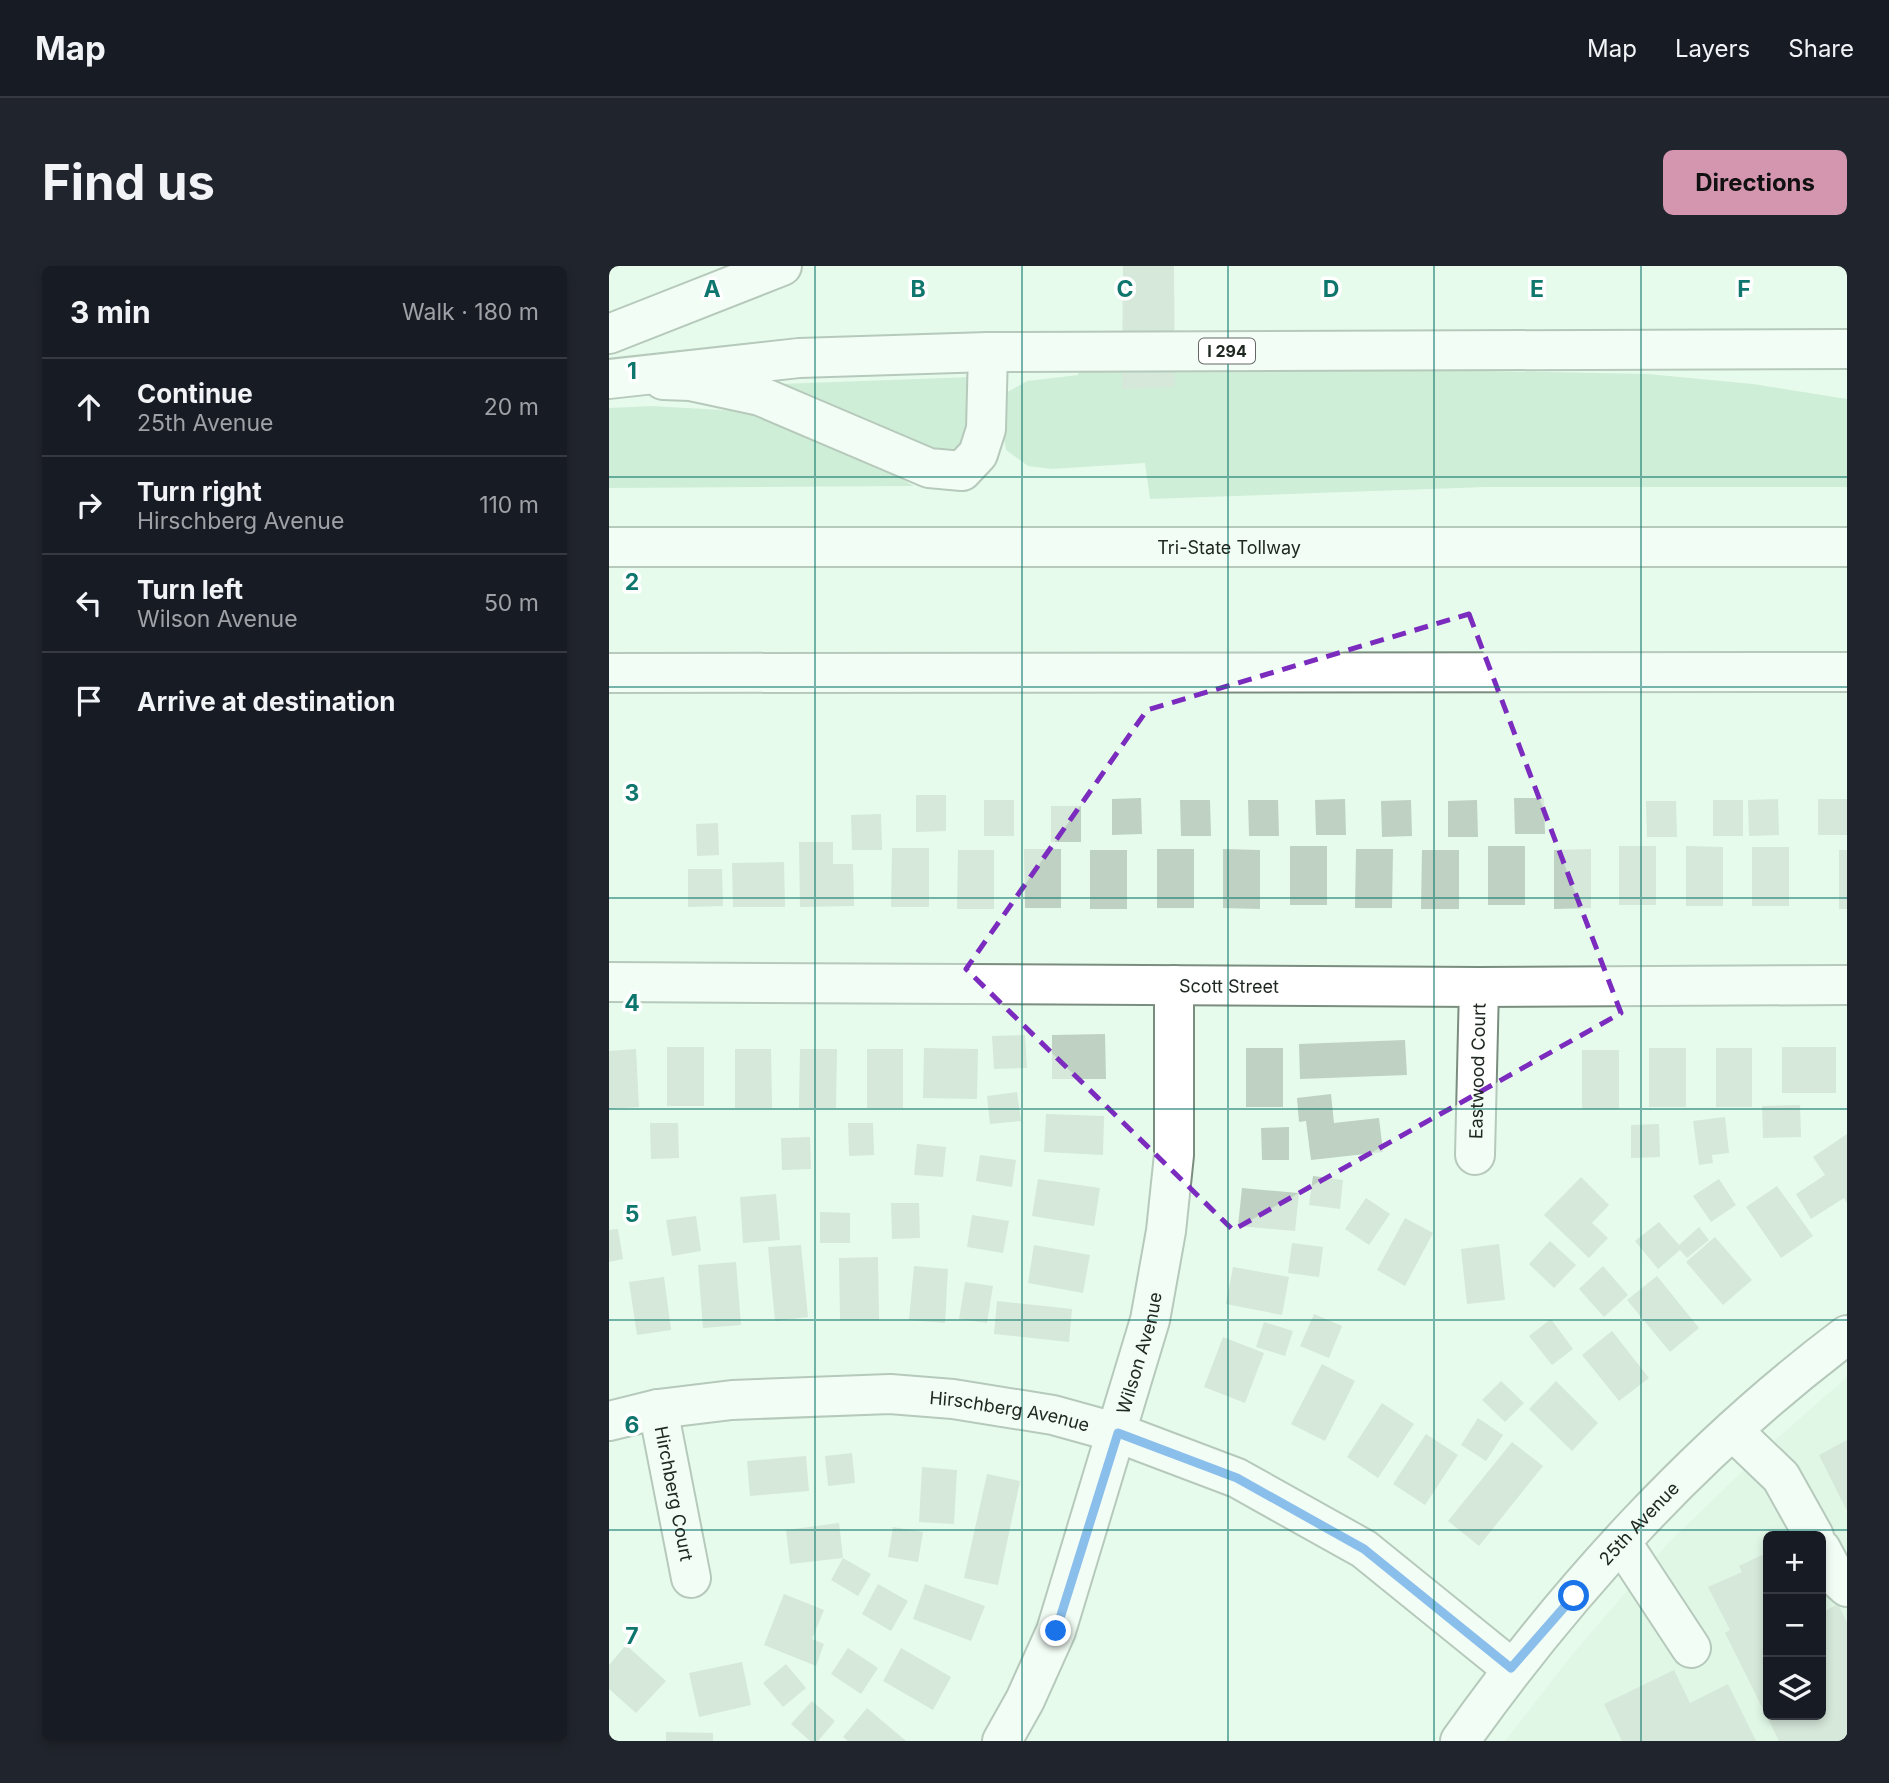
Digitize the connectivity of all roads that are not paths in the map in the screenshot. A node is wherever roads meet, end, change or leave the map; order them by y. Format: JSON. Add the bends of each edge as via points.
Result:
{"nodes":[{"id":1,"x":782,"y":266,"type":"edge"},
{"id":2,"x":609,"y":334,"type":"edge"},
{"id":3,"x":1847,"y":349,"type":"edge"},
{"id":4,"x":988,"y":352,"type":"junction"},
{"id":5,"x":613,"y":379,"type":"edge"},
{"id":6,"x":609,"y":547,"type":"edge"},
{"id":7,"x":1847,"y":547,"type":"edge"},
{"id":8,"x":1847,"y":672,"type":"edge"},
{"id":9,"x":609,"y":673,"type":"edge"},
{"id":10,"x":609,"y":982,"type":"edge"},
{"id":11,"x":1174,"y":985,"type":"junction"},
{"id":12,"x":1847,"y":985,"type":"edge"},
{"id":13,"x":1479,"y":987,"type":"junction"},
{"id":14,"x":1475,"y":1155,"type":"dead end"},
{"id":15,"x":1847,"y":1335,"type":"edge"},
{"id":16,"x":658,"y":1409,"type":"junction"},
{"id":17,"x":609,"y":1421,"type":"edge"},
{"id":18,"x":1733,"y":1431,"type":"junction"},
{"id":19,"x":1118,"y":1433,"type":"junction"},
{"id":20,"x":1811,"y":1531,"type":"edge"},
{"id":21,"x":1622,"y":1543,"type":"junction"},
{"id":22,"x":1826,"y":1558,"type":"edge"},
{"id":23,"x":691,"y":1578,"type":"dead end"},
{"id":24,"x":1847,"y":1587,"type":"edge"},
{"id":25,"x":1691,"y":1648,"type":"dead end"},
{"id":26,"x":1511,"y":1668,"type":"junction"},
{"id":27,"x":1002,"y":1741,"type":"edge"},
{"id":28,"x":1459,"y":1741,"type":"edge"}],
"edges":[{"from":1,"to":2,"type":"main road"},
{"from":3,"to":4,"type":"main road","number":"I 294"},
{"from":4,"to":5,"type":"main road","number":"I 294","via":[[799,358]]},
{"from":4,"to":5,"type":"main road","via":[[986,429],[978,454],[962,471],[929,468],[760,397],[690,381]]},
{"from":6,"to":7,"type":"main road","name":"Tri-State Tollway"},
{"from":8,"to":9,"type":"main road"},
{"from":10,"to":11,"type":"main road","name":"Scott Street"},
{"from":11,"to":13,"type":"main road","name":"Scott Street"},
{"from":11,"to":19,"type":"main road","name":"Wilson Avenue","via":[[1174,1156],[1166,1231],[1150,1320]]},
{"from":12,"to":13,"type":"main road","name":"Scott Street"},
{"from":13,"to":14,"type":"main road","name":"Eastwood Court"},
{"from":15,"to":18,"type":"main road","name":"25th Avenue"},
{"from":16,"to":17,"type":"main road","name":"Hirschberg Avenue"},
{"from":16,"to":19,"type":"main road","name":"Hirschberg Avenue","via":[[733,1400],[890,1394],[1053,1415]]},
{"from":16,"to":23,"type":"main road","name":"Hirchberg Court"},
{"from":18,"to":20,"type":"main road","via":[[1781,1477]]},
{"from":18,"to":21,"type":"main road","name":"25th Avenue"},
{"from":19,"to":26,"type":"main road","name":"Hirschberg Avenue","via":[[1237,1478],[1364,1549]]},
{"from":19,"to":27,"type":"main road","name":"Wilson Avenue","via":[[1056,1631]]},
{"from":21,"to":25,"type":"main road"},
{"from":21,"to":26,"type":"main road","name":"25th Avenue"},
{"from":22,"to":24,"type":"main road"},
{"from":26,"to":28,"type":"main road","name":"25th Avenue"}]}
